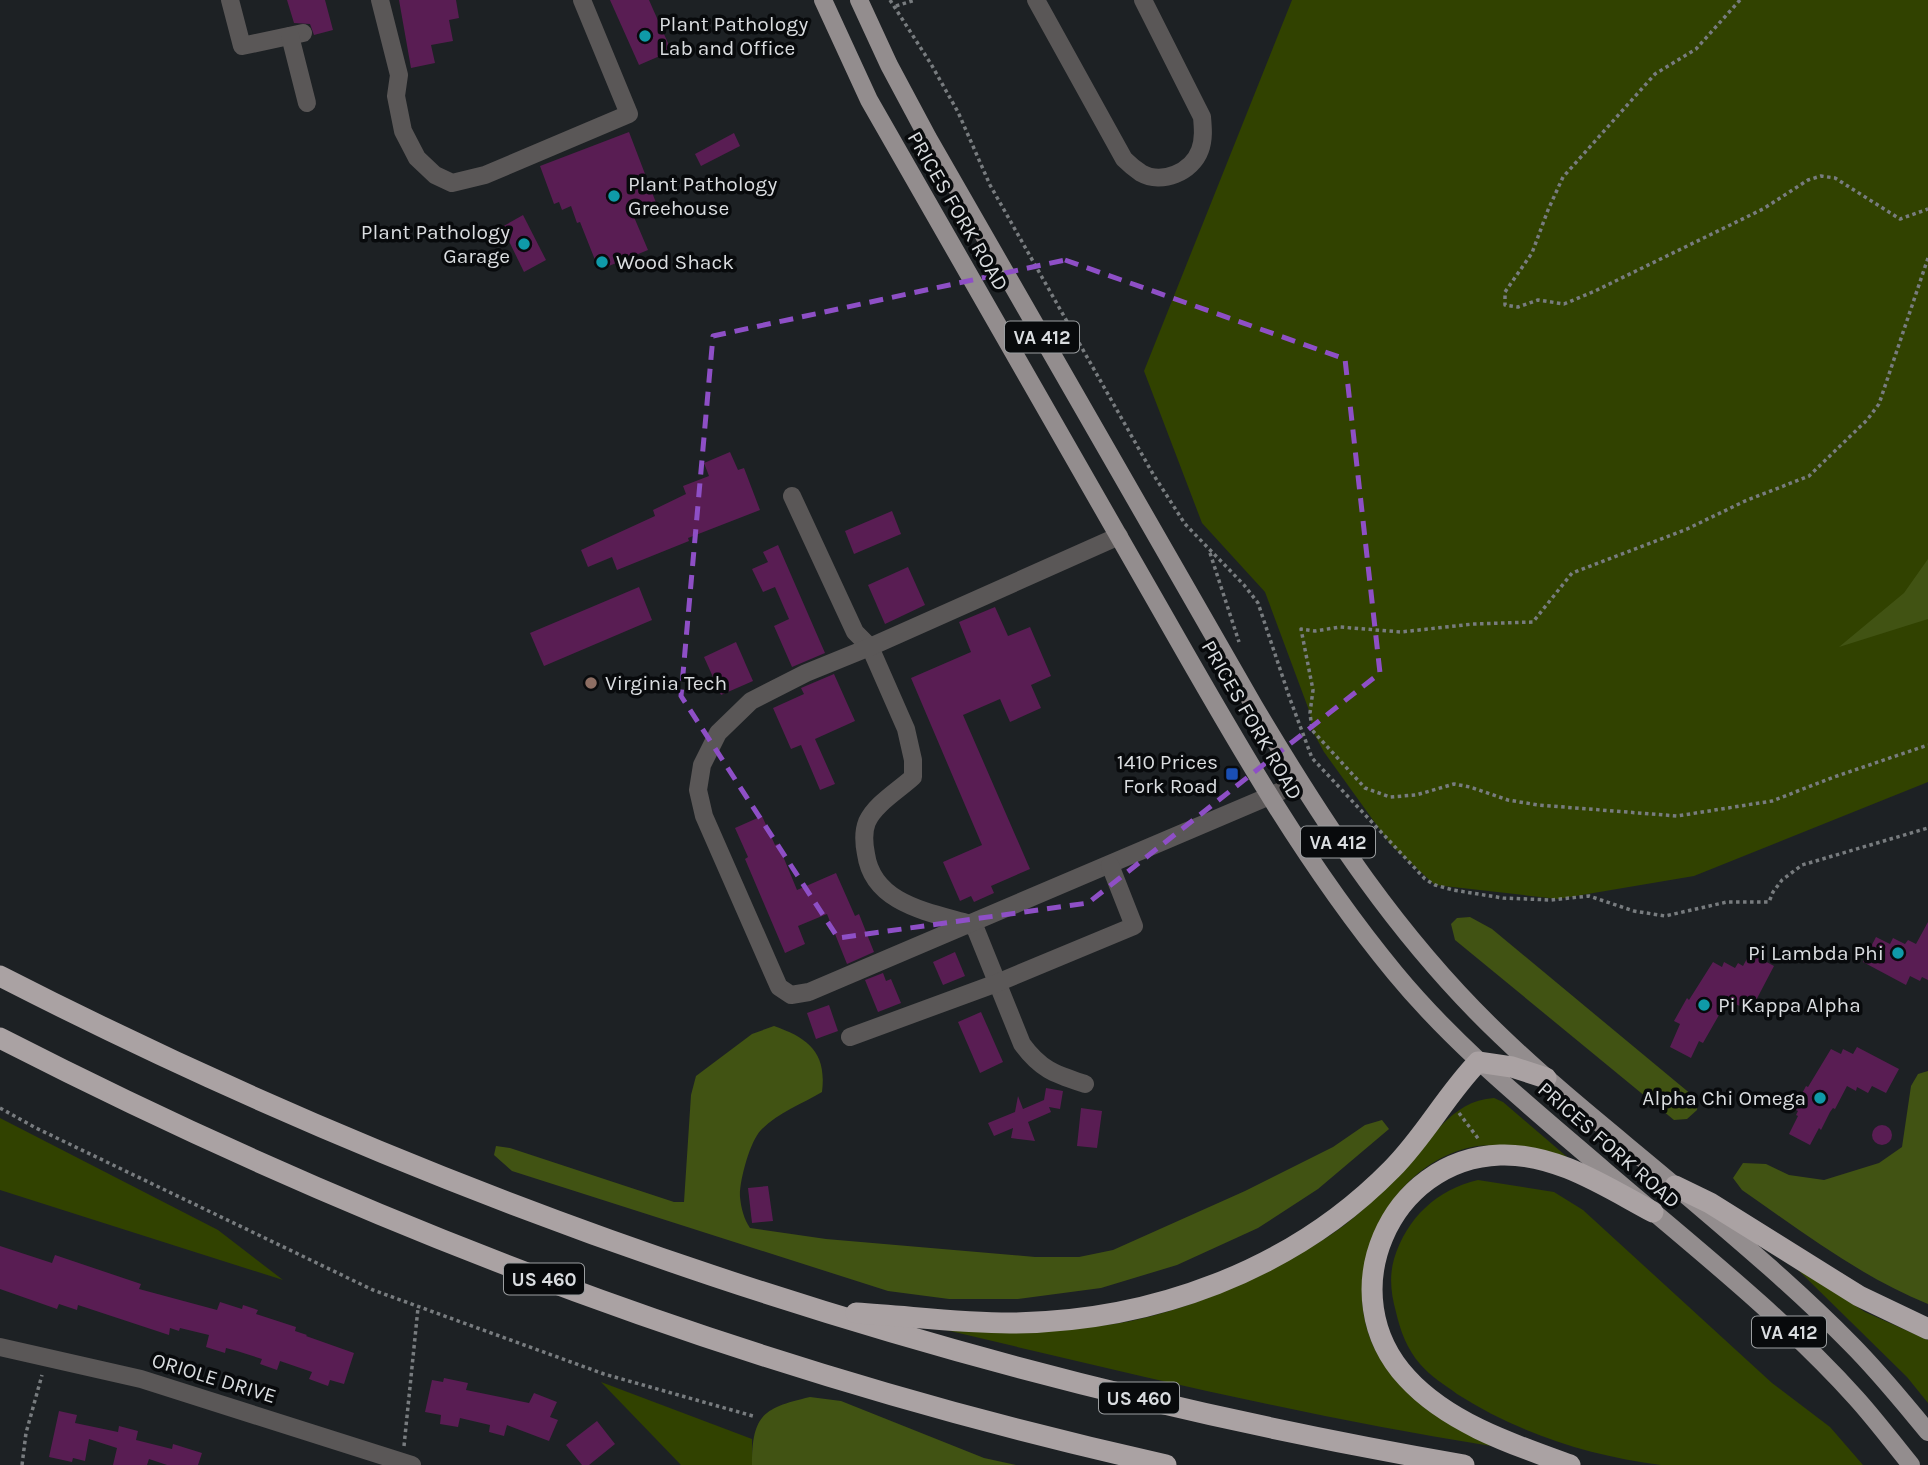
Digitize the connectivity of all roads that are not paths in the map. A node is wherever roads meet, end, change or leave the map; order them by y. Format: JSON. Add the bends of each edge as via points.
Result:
{"nodes":[{"id":1,"x":230,"y":0,"type":"edge"},
{"id":2,"x":380,"y":0,"type":"edge"},
{"id":3,"x":582,"y":0,"type":"edge"},
{"id":4,"x":823,"y":0,"type":"edge"},
{"id":5,"x":859,"y":0,"type":"edge"},
{"id":6,"x":1036,"y":0,"type":"edge"},
{"id":7,"x":1143,"y":0,"type":"edge"},
{"id":8,"x":307,"y":103,"type":"dead end"},
{"id":9,"x":792,"y":496,"type":"dead end"},
{"id":10,"x":1119,"y":536,"type":"junction"},
{"id":11,"x":870,"y":647,"type":"junction"},
{"id":12,"x":1300,"y":783,"type":"junction"},
{"id":13,"x":1270,"y":798,"type":"junction"},
{"id":14,"x":1110,"y":865,"type":"junction"},
{"id":15,"x":970,"y":924,"type":"junction"},
{"id":16,"x":0,"y":976,"type":"edge"},
{"id":17,"x":998,"y":983,"type":"junction"},
{"id":18,"x":850,"y":1037,"type":"dead end"},
{"id":19,"x":0,"y":1038,"type":"edge"},
{"id":20,"x":1478,"y":1062,"type":"junction"},
{"id":21,"x":1546,"y":1078,"type":"junction"},
{"id":22,"x":1085,"y":1084,"type":"dead end"},
{"id":23,"x":1675,"y":1186,"type":"junction"},
{"id":24,"x":1653,"y":1212,"type":"junction"},
{"id":25,"x":820,"y":1311,"type":"junction"},
{"id":26,"x":1928,"y":1329,"type":"edge"},
{"id":27,"x":0,"y":1347,"type":"edge"},
{"id":28,"x":1928,"y":1432,"type":"edge"},
{"id":29,"x":405,"y":1463,"type":"edge"},
{"id":30,"x":1166,"y":1465,"type":"edge"},
{"id":31,"x":1464,"y":1465,"type":"edge"},
{"id":32,"x":1570,"y":1465,"type":"edge"},
{"id":33,"x":1911,"y":1465,"type":"edge"}],
"edges":[{"from":1,"to":8,"type":"street","via":[[242,46],[296,35]]},
{"from":2,"to":3,"type":"street","via":[[399,75],[396,96],[403,131],[417,158],[452,183],[485,175],[629,114]]},
{"from":4,"to":10,"type":"main road","name":"PRICES FORK ROAD","number":"VA 412","via":[[869,100]]},
{"from":5,"to":12,"type":"main road","name":"PRICES FORK ROAD","number":"VA 412","via":[[928,138]]},
{"from":6,"to":7,"type":"street","via":[[1124,159],[1143,174],[1161,178],[1194,163],[1203,135],[1202,117]]},
{"from":9,"to":11,"type":"street","via":[[855,632]]},
{"from":10,"to":11,"type":"street"},
{"from":10,"to":13,"type":"main road","name":"PRICES FORK ROAD","number":"VA 412"},
{"from":11,"to":15,"type":"street","via":[[905,729],[913,778],[867,822],[867,866],[876,884],[897,900]]},
{"from":11,"to":15,"type":"street","via":[[751,701],[718,733],[702,765],[698,790],[704,816],[779,987],[791,995],[809,992]]},
{"from":12,"to":13,"type":"street"},
{"from":12,"to":21,"type":"main road","name":"PRICES FORK ROAD","number":"VA 412","via":[[1420,951]]},
{"from":13,"to":14,"type":"street"},
{"from":13,"to":20,"type":"main road","name":"PRICES FORK ROAD","number":"VA 412","via":[[1310,861],[1381,955]]},
{"from":14,"to":15,"type":"street"},
{"from":14,"to":17,"type":"street","via":[[1134,926]]},
{"from":15,"to":17,"type":"street"},
{"from":16,"to":25,"type":"highway","number":"US 460","via":[[210,1078],[399,1160],[608,1240]]},
{"from":17,"to":18,"type":"street"},
{"from":17,"to":22,"type":"street","via":[[1033,1060],[1048,1071]]},
{"from":19,"to":30,"type":"highway","number":"US 460","via":[[252,1158],[554,1283],[854,1384]]},
{"from":20,"to":21,"type":"highway"},
{"from":20,"to":24,"type":"main road","name":"PRICES FORK ROAD","number":"VA 412"},
{"from":20,"to":25,"type":"highway","via":[[1421,1138],[1354,1204],[1277,1256],[1193,1293],[1128,1311],[1054,1322],[968,1322]]},
{"from":21,"to":23,"type":"main road","name":"PRICES FORK ROAD","number":"VA 412"},
{"from":23,"to":26,"type":"highway","via":[[1860,1296]]},
{"from":23,"to":28,"type":"main road","name":"PRICES FORK ROAD","number":"VA 412","via":[[1850,1343]]},
{"from":24,"to":32,"type":"highway","via":[[1558,1164],[1502,1155],[1474,1158],[1447,1167],[1423,1183],[1386,1229],[1374,1261],[1370,1289],[1374,1319],[1384,1348],[1406,1378],[1464,1421]]},
{"from":24,"to":33,"type":"main road","name":"PRICES FORK ROAD","number":"VA 412","via":[[1805,1346]]},
{"from":25,"to":31,"type":"highway","number":"US 460","via":[[1203,1414]]},
{"from":27,"to":29,"type":"street","name":"ORIOLE DRIVE","via":[[141,1379]]}]}
